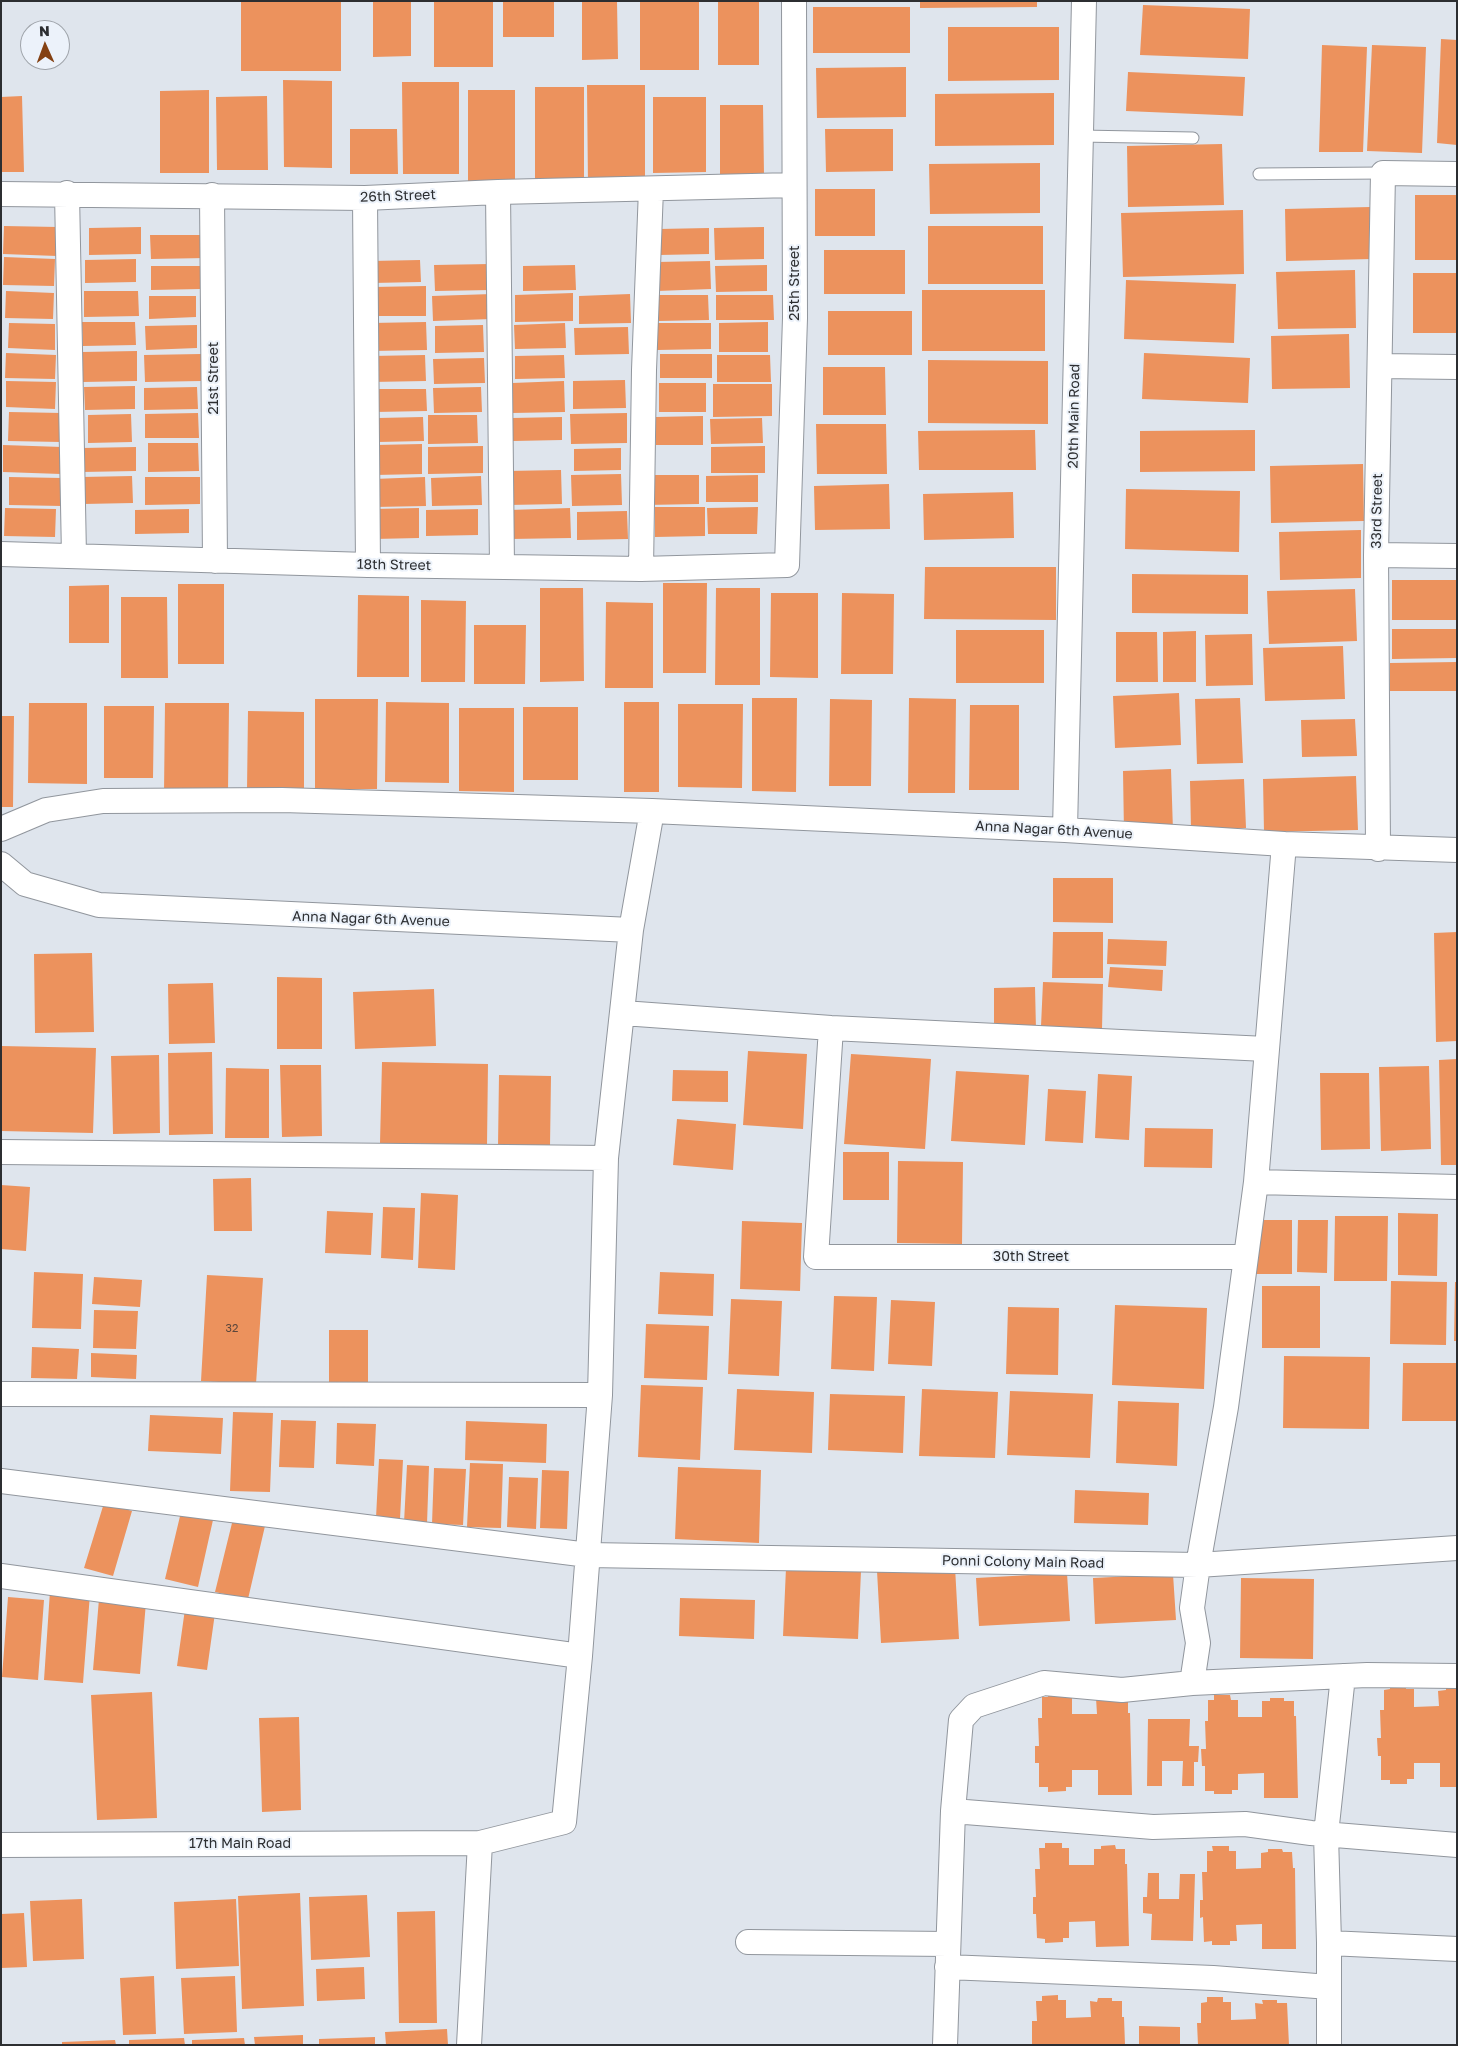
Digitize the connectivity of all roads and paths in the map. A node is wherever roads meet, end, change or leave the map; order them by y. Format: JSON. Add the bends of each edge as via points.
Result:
{"nodes":[{"id":1,"x":794,"y":1,"type":"edge"},
{"id":2,"x":1084,"y":1,"type":"edge"},
{"id":3,"x":1080,"y":136,"type":"junction"},
{"id":4,"x":1193,"y":138,"type":"dead end"},
{"id":5,"x":1382,"y":173,"type":"junction"},
{"id":6,"x":1259,"y":174,"type":"dead end"},
{"id":7,"x":1457,"y":174,"type":"edge"},
{"id":8,"x":794,"y":184,"type":"junction"},
{"id":9,"x":650,"y":189,"type":"junction"},
{"id":10,"x":498,"y":192,"type":"junction"},
{"id":11,"x":67,"y":193,"type":"junction"},
{"id":12,"x":1,"y":194,"type":"edge"},
{"id":13,"x":212,"y":195,"type":"junction"},
{"id":14,"x":365,"y":198,"type":"junction"},
{"id":15,"x":1381,"y":366,"type":"junction"},
{"id":16,"x":1457,"y":367,"type":"edge"},
{"id":17,"x":1,"y":554,"type":"edge"},
{"id":18,"x":1376,"y":555,"type":"junction"},
{"id":19,"x":74,"y":556,"type":"junction"},
{"id":20,"x":1457,"y":556,"type":"edge"},
{"id":21,"x":215,"y":561,"type":"junction"},
{"id":22,"x":368,"y":565,"type":"junction"},
{"id":23,"x":787,"y":565,"type":"joint"},
{"id":24,"x":502,"y":567,"type":"junction"},
{"id":25,"x":641,"y":569,"type":"junction"},
{"id":26,"x":652,"y":811,"type":"junction"},
{"id":27,"x":1,"y":829,"type":"edge"},
{"id":28,"x":1065,"y":830,"type":"junction"},
{"id":29,"x":1284,"y":844,"type":"junction"},
{"id":30,"x":1378,"y":849,"type":"junction"},
{"id":31,"x":1457,"y":850,"type":"edge"},
{"id":32,"x":1,"y":864,"type":"edge"},
{"id":33,"x":631,"y":930,"type":"junction"},
{"id":34,"x":623,"y":1013,"type":"junction"},
{"id":35,"x":831,"y":1028,"type":"junction"},
{"id":36,"x":1266,"y":1049,"type":"junction"},
{"id":37,"x":1,"y":1152,"type":"edge"},
{"id":38,"x":606,"y":1158,"type":"junction"},
{"id":39,"x":1256,"y":1182,"type":"junction"},
{"id":40,"x":1457,"y":1187,"type":"edge"},
{"id":41,"x":1246,"y":1257,"type":"junction"},
{"id":42,"x":1,"y":1394,"type":"edge"},
{"id":43,"x":600,"y":1395,"type":"junction"},
{"id":44,"x":1,"y":1481,"type":"edge"},
{"id":45,"x":1457,"y":1548,"type":"edge"},
{"id":46,"x":588,"y":1554,"type":"junction"},
{"id":47,"x":1198,"y":1565,"type":"junction"},
{"id":48,"x":1,"y":1576,"type":"edge"},
{"id":49,"x":580,"y":1656,"type":"junction"},
{"id":50,"x":1343,"y":1676,"type":"junction"},
{"id":51,"x":1457,"y":1676,"type":"edge"},
{"id":52,"x":1192,"y":1683,"type":"junction"},
{"id":53,"x":953,"y":1810,"type":"junction"},
{"id":54,"x":1326,"y":1834,"type":"junction"},
{"id":55,"x":480,"y":1843,"type":"junction"},
{"id":56,"x":1457,"y":1844,"type":"edge"},
{"id":57,"x":1,"y":1845,"type":"edge"},
{"id":58,"x":748,"y":1942,"type":"dead end"},
{"id":59,"x":1328,"y":1943,"type":"junction"},
{"id":60,"x":1457,"y":1949,"type":"edge"},
{"id":61,"x":948,"y":1955,"type":"junction"},
{"id":62,"x":1328,"y":1986,"type":"junction"},
{"id":63,"x":469,"y":2045,"type":"edge"},
{"id":64,"x":945,"y":2045,"type":"edge"},
{"id":65,"x":1329,"y":2045,"type":"edge"}],
"edges":[{"from":1,"to":8,"type":"street","name":"25th Street"},
{"from":2,"to":3,"type":"street","name":"20th Main Road"},
{"from":3,"to":4,"type":"lane"},
{"from":3,"to":28,"type":"street","name":"20th Main Road"},
{"from":5,"to":6,"type":"lane"},
{"from":5,"to":7,"type":"street"},
{"from":5,"to":15,"type":"street","name":"33rd Street"},
{"from":8,"to":9,"type":"street","name":"26th Street"},
{"from":8,"to":23,"type":"street","name":"25th Street","via":[[795,318]]},
{"from":9,"to":10,"type":"street","name":"26th Street"},
{"from":9,"to":25,"type":"street"},
{"from":10,"to":14,"type":"street","name":"26th Street"},
{"from":10,"to":24,"type":"street"},
{"from":11,"to":12,"type":"street","name":"26th Street"},
{"from":11,"to":13,"type":"street","name":"26th Street"},
{"from":11,"to":19,"type":"street"},
{"from":13,"to":14,"type":"street","name":"26th Street"},
{"from":13,"to":21,"type":"street","name":"21st Street"},
{"from":14,"to":22,"type":"street"},
{"from":15,"to":16,"type":"street"},
{"from":15,"to":18,"type":"street","name":"33rd Street"},
{"from":17,"to":19,"type":"street","name":"18th Street"},
{"from":18,"to":20,"type":"street"},
{"from":18,"to":30,"type":"street","name":"33rd Street"},
{"from":19,"to":21,"type":"street","name":"18th Street"},
{"from":21,"to":22,"type":"street","name":"18th Street"},
{"from":22,"to":24,"type":"street","name":"18th Street"},
{"from":23,"to":25,"type":"street","name":"18th Street"},
{"from":24,"to":25,"type":"street","name":"18th Street"},
{"from":26,"to":27,"type":"street","name":"Anna Nagar 6th Avenue","via":[[282,800],[103,801],[46,810]]},
{"from":26,"to":28,"type":"street","name":"Anna Nagar 6th Avenue"},
{"from":26,"to":33,"type":"street"},
{"from":28,"to":29,"type":"street","name":"Anna Nagar 6th Avenue"},
{"from":29,"to":30,"type":"street","name":"Anna Nagar 6th Avenue"},
{"from":29,"to":36,"type":"street"},
{"from":30,"to":31,"type":"street","name":"Anna Nagar 6th Avenue"},
{"from":32,"to":33,"type":"street","name":"Anna Nagar 6th Avenue","via":[[25,884],[98,906]]},
{"from":33,"to":34,"type":"street"},
{"from":34,"to":35,"type":"street"},
{"from":34,"to":38,"type":"street"},
{"from":35,"to":36,"type":"street"},
{"from":35,"to":41,"type":"street","name":"30th Street","via":[[816,1257]]},
{"from":36,"to":39,"type":"street"},
{"from":37,"to":38,"type":"street"},
{"from":38,"to":43,"type":"street"},
{"from":39,"to":40,"type":"street"},
{"from":39,"to":41,"type":"street"},
{"from":41,"to":47,"type":"street","via":[[1226,1407]]},
{"from":42,"to":43,"type":"street"},
{"from":43,"to":46,"type":"street"},
{"from":44,"to":46,"type":"street","name":"Ponni Colony Main Road"},
{"from":45,"to":47,"type":"street","name":"Ponni Colony Main Road"},
{"from":46,"to":47,"type":"street","name":"Ponni Colony Main Road"},
{"from":46,"to":49,"type":"street"},
{"from":47,"to":52,"type":"street","via":[[1192,1608],[1198,1643]]},
{"from":48,"to":49,"type":"street"},
{"from":49,"to":55,"type":"street","name":"17th Main Road","via":[[564,1822]]},
{"from":50,"to":51,"type":"street"},
{"from":50,"to":52,"type":"street"},
{"from":50,"to":54,"type":"street"},
{"from":52,"to":53,"type":"street","via":[[1122,1690],[1044,1683],[974,1706],[961,1720]]},
{"from":53,"to":54,"type":"street","via":[[1152,1827],[1245,1824]]},
{"from":53,"to":61,"type":"street"},
{"from":54,"to":56,"type":"street"},
{"from":54,"to":59,"type":"street"},
{"from":55,"to":57,"type":"street","name":"17th Main Road"},
{"from":55,"to":63,"type":"street"},
{"from":58,"to":61,"type":"street"},
{"from":59,"to":60,"type":"street"},
{"from":59,"to":62,"type":"street"},
{"from":61,"to":62,"type":"street"},
{"from":61,"to":64,"type":"street"},
{"from":62,"to":65,"type":"street"}]}
